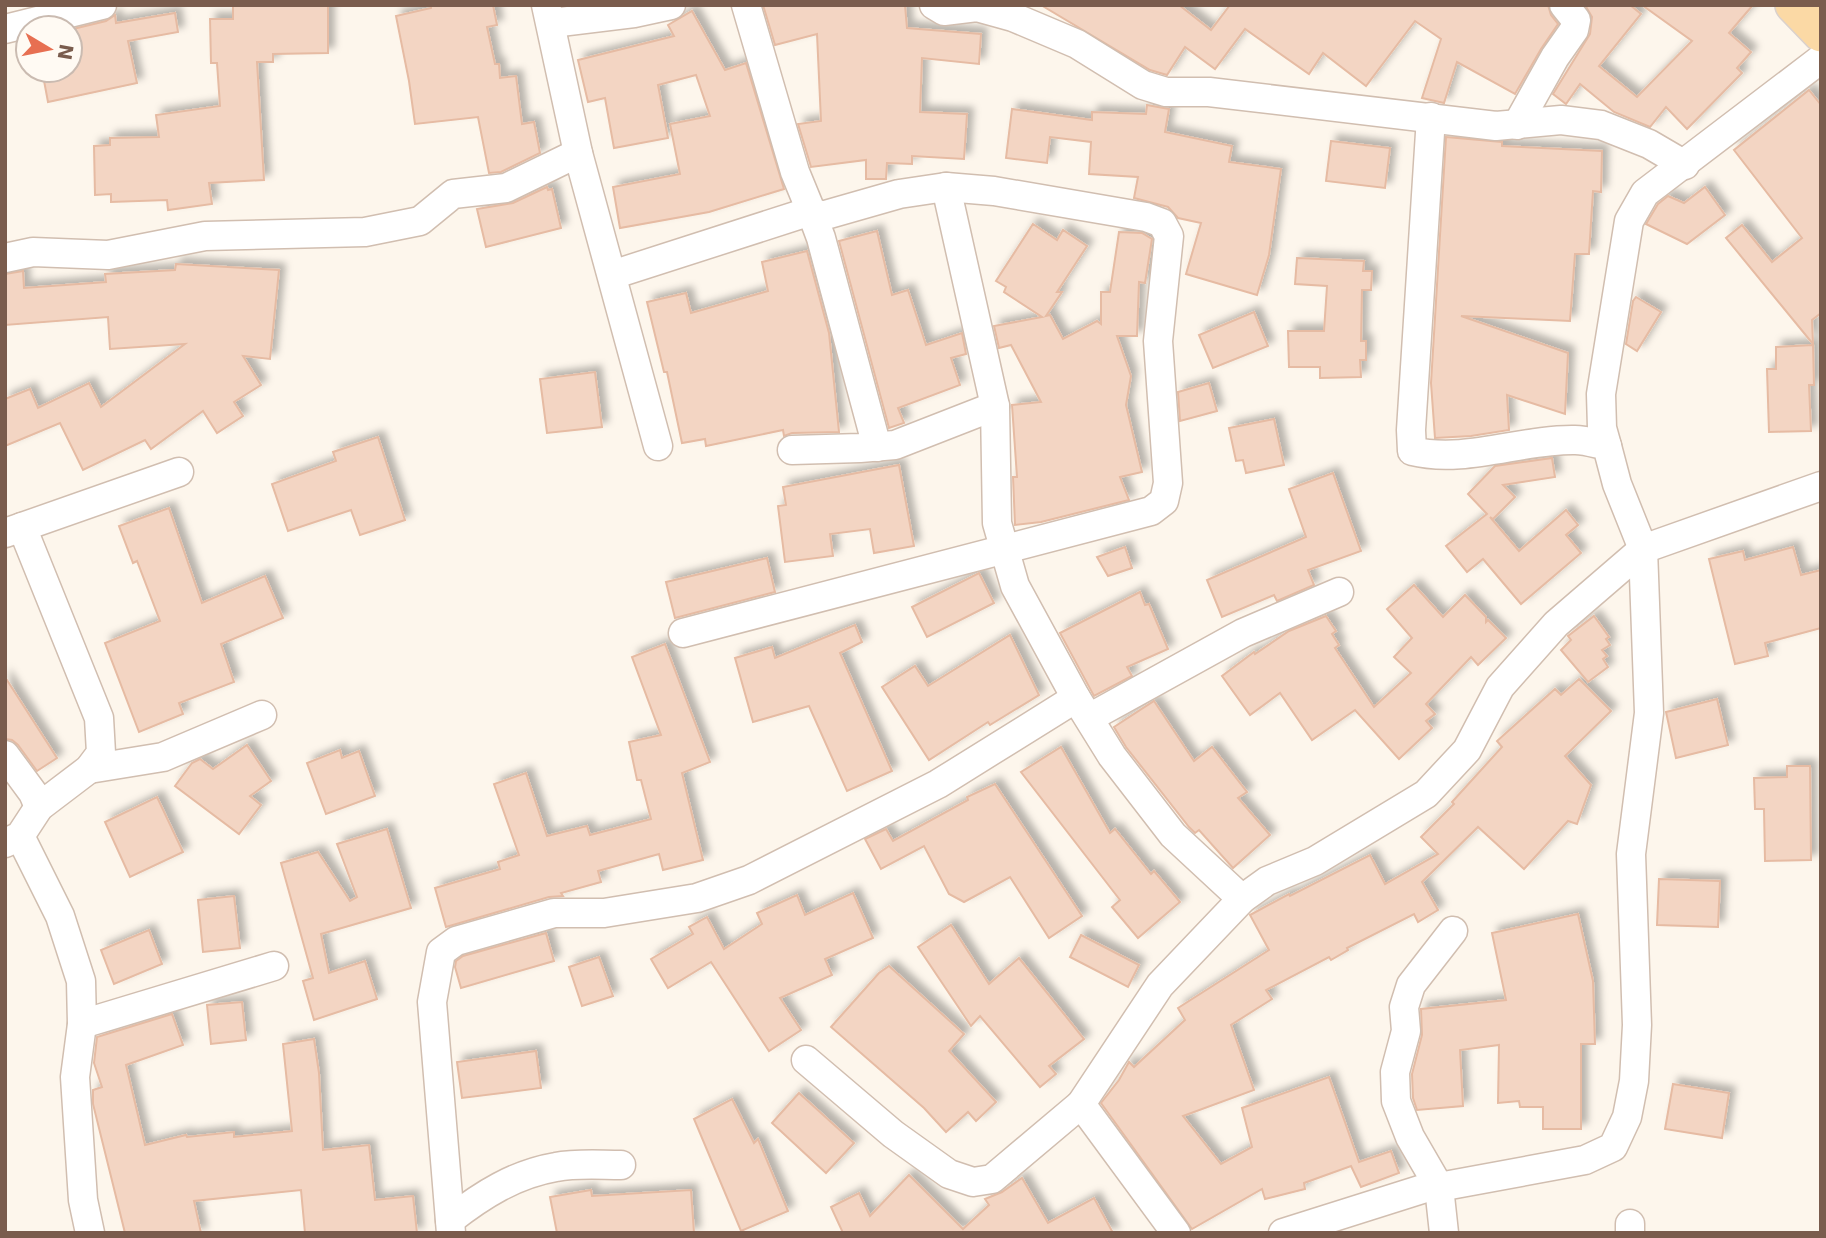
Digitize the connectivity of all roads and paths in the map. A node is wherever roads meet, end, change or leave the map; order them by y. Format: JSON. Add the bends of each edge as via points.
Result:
{"nodes":[{"id":1,"x":102,"y":5,"type":"edge"},
{"id":2,"x":671,"y":5,"type":"edge"},
{"id":3,"x":746,"y":5,"type":"edge"},
{"id":4,"x":934,"y":5,"type":"edge"},
{"id":5,"x":1564,"y":5,"type":"edge"},
{"id":6,"x":1793,"y":5,"type":"edge"},
{"id":7,"x":549,"y":14,"type":"edge"},
{"id":8,"x":5,"y":29,"type":"edge"},
{"id":9,"x":1821,"y":34,"type":"edge"},
{"id":10,"x":1821,"y":59,"type":"edge"},
{"id":11,"x":1431,"y":117,"type":"junction"},
{"id":12,"x":1517,"y":125,"type":"junction"},
{"id":13,"x":578,"y":153,"type":"junction"},
{"id":14,"x":1685,"y":164,"type":"junction"},
{"id":15,"x":946,"y":187,"type":"junction"},
{"id":16,"x":811,"y":211,"type":"junction"},
{"id":17,"x":5,"y":258,"type":"edge"},
{"id":18,"x":612,"y":275,"type":"junction"},
{"id":19,"x":995,"y":406,"type":"junction"},
{"id":20,"x":658,"y":446,"type":"dead end"},
{"id":21,"x":1607,"y":446,"type":"junction"},
{"id":22,"x":877,"y":447,"type":"junction"},
{"id":23,"x":792,"y":450,"type":"dead end"},
{"id":24,"x":179,"y":472,"type":"dead end"},
{"id":25,"x":1821,"y":486,"type":"edge"},
{"id":26,"x":14,"y":530,"type":"edge"},
{"id":27,"x":1004,"y":548,"type":"junction"},
{"id":28,"x":1643,"y":549,"type":"junction"},
{"id":29,"x":1339,"y":592,"type":"dead end"},
{"id":30,"x":683,"y":633,"type":"dead end"},
{"id":31,"x":1083,"y":708,"type":"junction"},
{"id":32,"x":262,"y":715,"type":"dead end"},
{"id":33,"x":5,"y":755,"type":"edge"},
{"id":34,"x":89,"y":769,"type":"junction"},
{"id":35,"x":39,"y":807,"type":"junction"},
{"id":36,"x":13,"y":840,"type":"edge"},
{"id":37,"x":1242,"y":899,"type":"junction"},
{"id":38,"x":1453,"y":931,"type":"dead end"},
{"id":39,"x":274,"y":966,"type":"dead end"},
{"id":40,"x":82,"y":1024,"type":"junction"},
{"id":41,"x":806,"y":1060,"type":"dead end"},
{"id":42,"x":1081,"y":1104,"type":"junction"},
{"id":43,"x":621,"y":1165,"type":"dead end"},
{"id":44,"x":1439,"y":1187,"type":"junction"},
{"id":45,"x":451,"y":1226,"type":"edge"},
{"id":46,"x":1291,"y":1231,"type":"edge"},
{"id":47,"x":90,"y":1233,"type":"edge"},
{"id":48,"x":1176,"y":1233,"type":"edge"},
{"id":49,"x":1444,"y":1233,"type":"edge"}],
"edges":[{"from":1,"to":8,"type":"street"},
{"from":2,"to":7,"type":"street","via":[[634,13]]},
{"from":3,"to":16,"type":"street","via":[[795,172]]},
{"from":4,"to":11,"type":"street","via":[[944,11],[977,7],[1013,17],[1077,44],[1143,85],[1166,92],[1209,92]]},
{"from":5,"to":12,"type":"street","via":[[1576,20],[1574,30]]},
{"from":6,"to":9,"type":"main road"},
{"from":7,"to":13,"type":"street"},
{"from":10,"to":14,"type":"street"},
{"from":11,"to":12,"type":"street"},
{"from":11,"to":21,"type":"street","via":[[1412,451],[1429,456],[1463,454],[1577,440]]},
{"from":12,"to":14,"type":"street","via":[[1561,120],[1601,125]]},
{"from":13,"to":17,"type":"street","via":[[506,188],[453,194],[420,221],[365,232],[205,236],[108,255],[33,252]]},
{"from":13,"to":18,"type":"street"},
{"from":14,"to":21,"type":"street","via":[[1645,193],[1629,221],[1601,394]]},
{"from":15,"to":16,"type":"street","via":[[899,194],[822,216]]},
{"from":15,"to":19,"type":"street"},
{"from":15,"to":27,"type":"street","via":[[1146,217],[1162,223],[1169,236],[1158,341],[1168,483],[1164,501],[1151,511]]},
{"from":16,"to":18,"type":"street"},
{"from":16,"to":22,"type":"street"},
{"from":18,"to":20,"type":"street"},
{"from":19,"to":22,"type":"street"},
{"from":19,"to":27,"type":"street","via":[[997,523]]},
{"from":21,"to":28,"type":"street"},
{"from":22,"to":23,"type":"street"},
{"from":24,"to":26,"type":"street"},
{"from":25,"to":28,"type":"street"},
{"from":26,"to":34,"type":"street","via":[[99,718],[101,752]]},
{"from":27,"to":30,"type":"street"},
{"from":27,"to":31,"type":"street","via":[[1015,586]]},
{"from":28,"to":37,"type":"street","via":[[1556,624],[1500,687],[1467,750],[1426,794],[1315,861],[1266,881]]},
{"from":28,"to":44,"type":"street","via":[[1649,713],[1631,854],[1637,1025],[1627,1117],[1613,1147],[1584,1160]]},
{"from":29,"to":31,"type":"street"},
{"from":31,"to":37,"type":"street","via":[[1112,756],[1173,835]]},
{"from":31,"to":45,"type":"street","via":[[749,880],[697,898],[604,913],[554,913],[456,941],[440,952],[432,1002]]},
{"from":32,"to":34,"type":"street","via":[[163,757]]},
{"from":33,"to":35,"type":"street"},
{"from":34,"to":35,"type":"street"},
{"from":35,"to":36,"type":"street"},
{"from":36,"to":40,"type":"street","via":[[60,916],[81,981]]},
{"from":37,"to":42,"type":"street","via":[[1160,985]]},
{"from":38,"to":44,"type":"street","via":[[1411,985],[1395,1072],[1396,1101],[1409,1137]]},
{"from":39,"to":40,"type":"street"},
{"from":40,"to":47,"type":"street","via":[[75,1077],[83,1200]]},
{"from":41,"to":42,"type":"street","via":[[893,1134],[949,1174],[973,1182],[992,1179]]},
{"from":42,"to":48,"type":"street"},
{"from":43,"to":45,"type":"street","via":[[558,1166],[523,1175],[484,1194]]},
{"from":44,"to":46,"type":"street"},
{"from":44,"to":49,"type":"street"}]}
